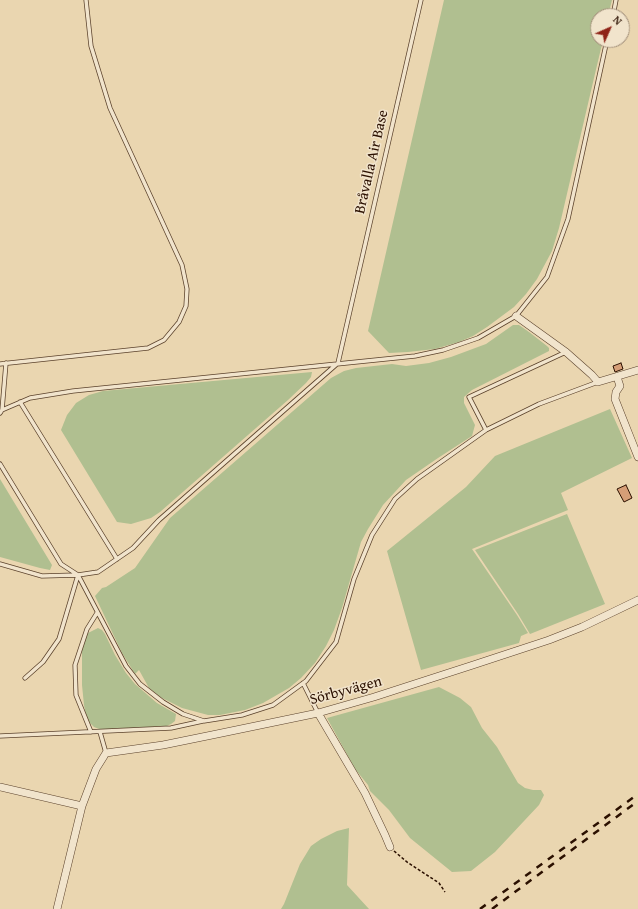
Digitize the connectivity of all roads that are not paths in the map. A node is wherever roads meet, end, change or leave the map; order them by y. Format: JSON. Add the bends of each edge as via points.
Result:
{"nodes":[{"id":1,"x":86,"y":0,"type":"edge"},
{"id":2,"x":421,"y":0,"type":"edge"},
{"id":3,"x":605,"y":48,"type":"edge"},
{"id":4,"x":516,"y":316,"type":"junction"},
{"id":5,"x":566,"y":352,"type":"junction"},
{"id":6,"x":6,"y":363,"type":"junction"},
{"id":7,"x":338,"y":363,"type":"junction"},
{"id":8,"x":0,"y":364,"type":"edge"},
{"id":9,"x":638,"y":370,"type":"edge"},
{"id":10,"x":617,"y":377,"type":"junction"},
{"id":11,"x":598,"y":382,"type":"junction"},
{"id":12,"x":20,"y":402,"type":"junction"},
{"id":13,"x":1,"y":411,"type":"edge"},
{"id":14,"x":486,"y":430,"type":"junction"},
{"id":15,"x":638,"y":457,"type":"edge"},
{"id":16,"x":0,"y":464,"type":"edge"},
{"id":17,"x":117,"y":559,"type":"junction"},
{"id":18,"x":0,"y":564,"type":"edge"},
{"id":19,"x":78,"y":575,"type":"junction"},
{"id":20,"x":638,"y":600,"type":"edge"},
{"id":21,"x":97,"y":613,"type":"junction"},
{"id":22,"x":25,"y":678,"type":"dead end"},
{"id":23,"x":303,"y":683,"type":"junction"},
{"id":24,"x":318,"y":713,"type":"junction"},
{"id":25,"x":204,"y":720,"type":"junction"},
{"id":26,"x":91,"y":732,"type":"junction"},
{"id":27,"x":100,"y":732,"type":"junction"},
{"id":28,"x":0,"y":736,"type":"edge"},
{"id":29,"x":106,"y":753,"type":"junction"},
{"id":30,"x":0,"y":787,"type":"edge"},
{"id":31,"x":79,"y":805,"type":"junction"},
{"id":32,"x":390,"y":847,"type":"road end"},
{"id":33,"x":57,"y":909,"type":"edge"}],
"edges":[{"from":1,"to":6,"type":"lane","via":[[91,46],[110,108],[182,265],[187,289],[186,306],[179,322],[164,340],[148,348]]},
{"from":2,"to":7,"type":"lane","name":"Bråvalla Air Base"},
{"from":3,"to":4,"type":"lane","via":[[568,219],[548,277]]},
{"from":4,"to":5,"type":"street"},
{"from":4,"to":7,"type":"lane","via":[[478,338],[443,350],[415,356]]},
{"from":5,"to":11,"type":"street"},
{"from":5,"to":14,"type":"lane","via":[[469,397]]},
{"from":6,"to":8,"type":"lane"},
{"from":6,"to":13,"type":"lane"},
{"from":7,"to":12,"type":"lane","via":[[73,391]]},
{"from":7,"to":17,"type":"lane","via":[[159,520],[133,548]]},
{"from":9,"to":10,"type":"street"},
{"from":10,"to":11,"type":"street"},
{"from":10,"to":15,"type":"street","via":[[620,386],[615,399]]},
{"from":11,"to":14,"type":"lane","via":[[538,404]]},
{"from":12,"to":13,"type":"lane"},
{"from":12,"to":17,"type":"lane"},
{"from":14,"to":23,"type":"lane","via":[[417,479],[395,499],[372,535],[354,578],[336,642]]},
{"from":16,"to":19,"type":"lane","via":[[61,564]]},
{"from":17,"to":19,"type":"lane","via":[[98,572]]},
{"from":18,"to":19,"type":"lane","via":[[42,576]]},
{"from":19,"to":21,"type":"lane"},
{"from":19,"to":22,"type":"lane","via":[[59,639],[43,662]]},
{"from":20,"to":24,"type":"street","name":"Sörbyvägen","via":[[549,640]]},
{"from":21,"to":25,"type":"lane","via":[[126,666],[140,684],[183,714]]},
{"from":21,"to":26,"type":"lane","via":[[87,629],[75,665],[76,695]]},
{"from":23,"to":24,"type":"lane"},
{"from":23,"to":25,"type":"lane","via":[[273,705],[242,715]]},
{"from":24,"to":29,"type":"street","name":"Sörbyvägen","via":[[170,743]]},
{"from":24,"to":32,"type":"street","via":[[365,793]]},
{"from":25,"to":27,"type":"lane","via":[[170,728]]},
{"from":26,"to":27,"type":"lane"},
{"from":26,"to":28,"type":"lane"},
{"from":27,"to":29,"type":"lane"},
{"from":29,"to":31,"type":"street"},
{"from":30,"to":31,"type":"street"},
{"from":31,"to":33,"type":"street"}]}
